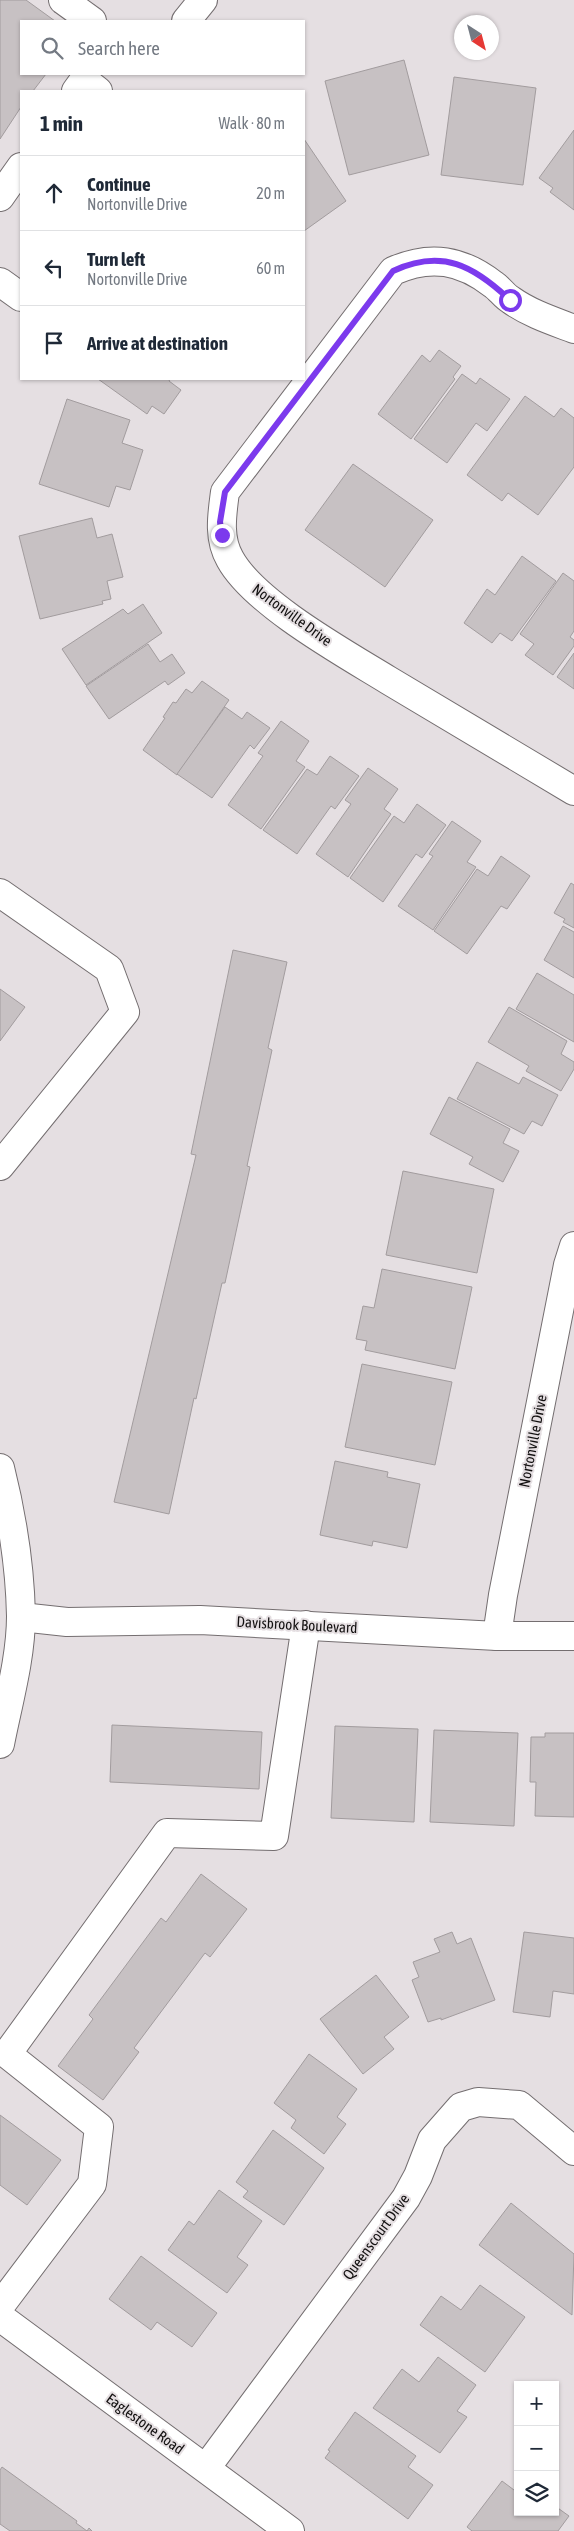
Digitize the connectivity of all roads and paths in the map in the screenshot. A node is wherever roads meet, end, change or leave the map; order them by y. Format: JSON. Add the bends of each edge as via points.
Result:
{"nodes":[{"id":1,"x":63,"y":0,"type":"edge"},
{"id":2,"x":202,"y":0,"type":"edge"},
{"id":3,"x":91,"y":20,"type":"edge"},
{"id":4,"x":187,"y":20,"type":"edge"},
{"id":5,"x":77,"y":90,"type":"edge"},
{"id":6,"x":97,"y":90,"type":"edge"},
{"id":7,"x":20,"y":168,"type":"edge"},
{"id":8,"x":0,"y":197,"type":"edge"},
{"id":9,"x":0,"y":282,"type":"edge"},
{"id":10,"x":20,"y":296,"type":"edge"},
{"id":11,"x":574,"y":329,"type":"edge"},
{"id":12,"x":574,"y":791,"type":"edge"},
{"id":13,"x":0,"y":893,"type":"edge"},
{"id":14,"x":0,"y":1166,"type":"edge"},
{"id":15,"x":574,"y":1246,"type":"edge"},
{"id":16,"x":0,"y":1468,"type":"edge"},
{"id":17,"x":21,"y":1616,"type":"junction"},
{"id":18,"x":306,"y":1625,"type":"junction"},
{"id":19,"x":497,"y":1636,"type":"junction"},
{"id":20,"x":574,"y":1636,"type":"edge"},
{"id":21,"x":0,"y":1744,"type":"edge"},
{"id":22,"x":574,"y":2151,"type":"edge"},
{"id":23,"x":0,"y":2306,"type":"edge"},
{"id":24,"x":0,"y":2317,"type":"edge"},
{"id":25,"x":206,"y":2468,"type":"junction"},
{"id":26,"x":290,"y":2531,"type":"edge"}],
"edges":[{"from":1,"to":3,"type":"street"},
{"from":2,"to":4,"type":"street"},
{"from":5,"to":6,"type":"street","via":[[84,80]]},
{"from":7,"to":8,"type":"street"},
{"from":9,"to":10,"type":"street"},
{"from":11,"to":12,"type":"street","name":"Nortonville Drive","via":[[510,300],[463,265],[440,261],[408,264],[393,271],[225,492],[220,522],[228,557],[260,594],[364,665]]},
{"from":13,"to":14,"type":"street","via":[[109,969],[125,1012]]},
{"from":15,"to":19,"type":"street","name":"Nortonville Drive"},
{"from":16,"to":17,"type":"street","via":[[13,1523]]},
{"from":17,"to":18,"type":"street","name":"Davisbrook Boulevard","via":[[66,1622],[200,1620]]},
{"from":17,"to":21,"type":"street","via":[[15,1669]]},
{"from":18,"to":19,"type":"street","name":"Davisbrook Boulevard"},
{"from":18,"to":23,"type":"street","via":[[274,1836],[167,1833],[7,2054],[99,2127],[92,2184]]},
{"from":19,"to":20,"type":"street","name":"Davisbrook Boulevard"},
{"from":22,"to":25,"type":"street","name":"Queenscourt Drive","via":[[519,2105],[478,2102],[461,2107],[432,2140],[406,2198]]},
{"from":24,"to":25,"type":"street","name":"Eaglestone Road"},
{"from":25,"to":26,"type":"street","name":"Eaglestone Road"}]}
